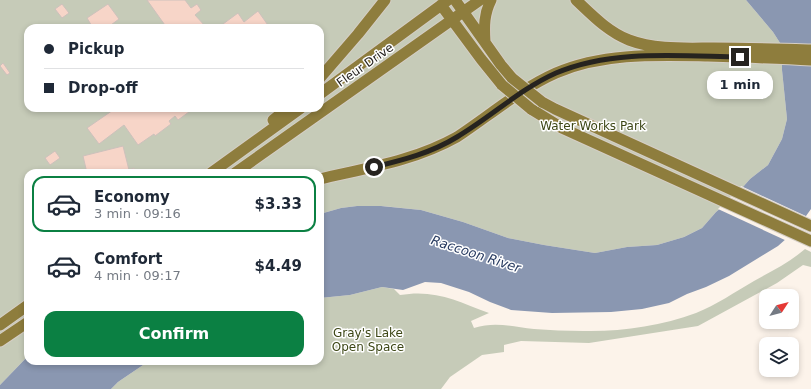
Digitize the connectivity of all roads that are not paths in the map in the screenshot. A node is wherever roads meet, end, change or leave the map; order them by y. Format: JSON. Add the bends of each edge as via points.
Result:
{"nodes":[{"id":1,"x":386,"y":0,"type":"edge"},
{"id":2,"x":455,"y":0,"type":"edge"},
{"id":3,"x":480,"y":0,"type":"edge"},
{"id":4,"x":491,"y":0,"type":"edge"},
{"id":5,"x":576,"y":0,"type":"edge"},
{"id":6,"x":444,"y":2,"type":"edge"},
{"id":7,"x":463,"y":11,"type":"junction"},
{"id":8,"x":451,"y":19,"type":"junction"},
{"id":9,"x":485,"y":42,"type":"junction"},
{"id":10,"x":811,"y":50,"type":"edge"},
{"id":11,"x":679,"y":52,"type":"junction"},
{"id":12,"x":811,"y":60,"type":"edge"},
{"id":13,"x":324,"y":73,"type":"edge"},
{"id":14,"x":324,"y":91,"type":"edge"},
{"id":15,"x":324,"y":110,"type":"edge"},
{"id":16,"x":283,"y":112,"type":"edge"},
{"id":17,"x":295,"y":112,"type":"edge"},
{"id":18,"x":321,"y":112,"type":"edge"},
{"id":19,"x":215,"y":169,"type":"edge"},
{"id":20,"x":216,"y":169,"type":"edge"},
{"id":21,"x":241,"y":169,"type":"edge"},
{"id":22,"x":324,"y":178,"type":"edge"},
{"id":23,"x":811,"y":226,"type":"edge"},
{"id":24,"x":811,"y":241,"type":"edge"},
{"id":25,"x":24,"y":308,"type":"edge"},
{"id":26,"x":0,"y":325,"type":"edge"},
{"id":27,"x":24,"y":325,"type":"edge"},
{"id":28,"x":0,"y":341,"type":"edge"}],
"edges":[{"from":1,"to":13,"type":"main road"},
{"from":2,"to":7,"type":"main road"},
{"from":3,"to":7,"type":"main road","name":"Fleur Drive"},
{"from":4,"to":9,"type":"main road","via":[[484,20]]},
{"from":5,"to":11,"type":"main road","via":[[606,28],[620,36]]},
{"from":6,"to":8,"type":"main road"},
{"from":6,"to":14,"type":"main road","name":"Fleur Drive"},
{"from":7,"to":8,"type":"main road","name":"Fleur Drive"},
{"from":7,"to":9,"type":"main road"},
{"from":8,"to":15,"type":"main road","name":"Fleur Drive"},
{"from":8,"to":24,"type":"main road","bridge":true,"via":[[502,84],[531,109],[562,128]]},
{"from":9,"to":23,"type":"main road","bridge":true,"via":[[512,78],[542,102]]},
{"from":10,"to":11,"type":"main road"},
{"from":11,"to":12,"type":"main road"},
{"from":11,"to":22,"type":"main road","via":[[610,58],[570,68],[540,81],[442,145],[409,158]]},
{"from":16,"to":19,"type":"main road"},
{"from":17,"to":20,"type":"main road"},
{"from":18,"to":21,"type":"main road","name":"Fleur Drive"},
{"from":25,"to":26,"type":"main road"},
{"from":27,"to":28,"type":"main road"}]}
